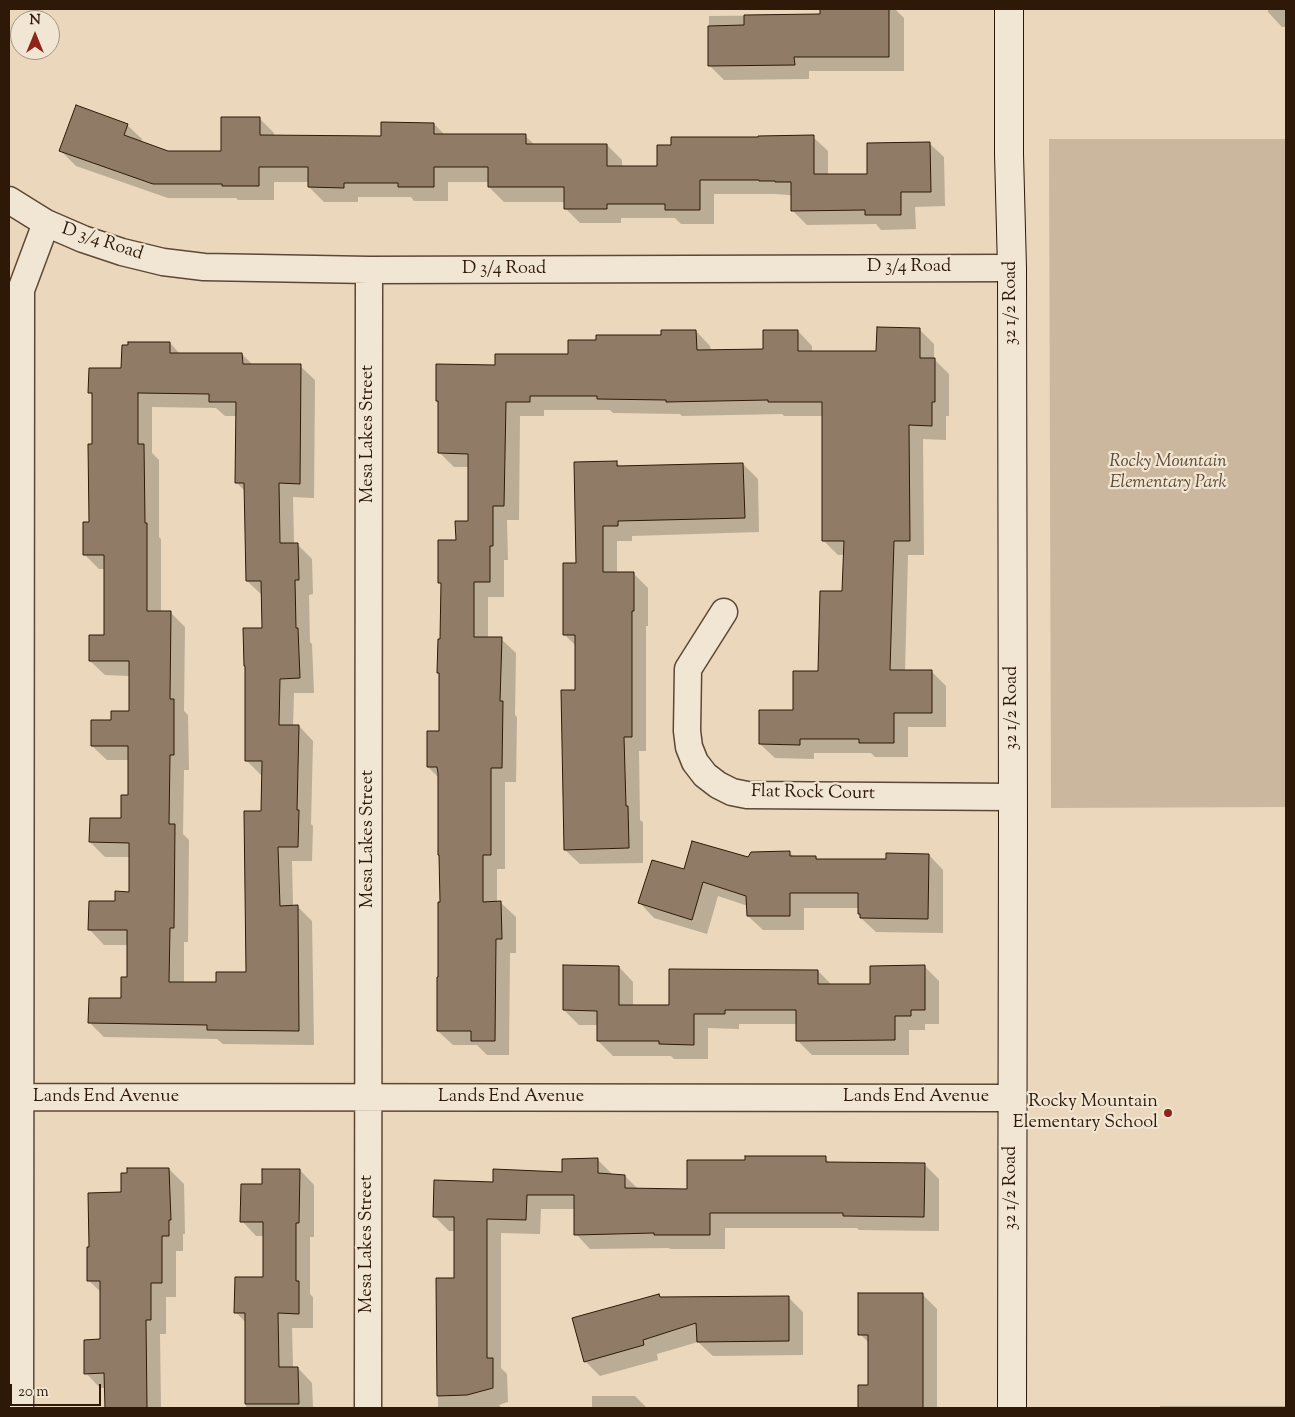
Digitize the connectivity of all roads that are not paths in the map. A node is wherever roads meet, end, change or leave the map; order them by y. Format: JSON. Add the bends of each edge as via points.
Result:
{"nodes":[{"id":1,"x":1009,"y":9,"type":"edge"},
{"id":2,"x":9,"y":200,"type":"edge"},
{"id":3,"x":46,"y":224,"type":"junction"},
{"id":4,"x":1012,"y":268,"type":"junction"},
{"id":5,"x":369,"y":270,"type":"junction"},
{"id":6,"x":724,"y":612,"type":"dead end"},
{"id":7,"x":1013,"y":797,"type":"junction"},
{"id":8,"x":14,"y":1097,"type":"edge"},
{"id":9,"x":368,"y":1098,"type":"junction"},
{"id":10,"x":1012,"y":1098,"type":"junction"},
{"id":11,"x":20,"y":1408,"type":"edge"},
{"id":12,"x":368,"y":1408,"type":"edge"},
{"id":13,"x":1012,"y":1408,"type":"edge"}],
"edges":[{"from":1,"to":4,"type":"street","name":"32 1/2 Road"},
{"from":2,"to":3,"type":"street","name":"D 3/4 Road"},
{"from":3,"to":5,"type":"street","name":"D 3/4 Road","via":[[122,252],[163,262],[204,267]]},
{"from":3,"to":8,"type":"street","via":[[20,290]]},
{"from":4,"to":5,"type":"street","name":"D 3/4 Road"},
{"from":4,"to":7,"type":"street","name":"32 1/2 Road"},
{"from":5,"to":9,"type":"street","name":"Mesa Lakes Street"},
{"from":6,"to":7,"type":"street","name":"Flat Rock Court","via":[[688,669],[689,747],[695,762],[718,785],[732,792],[747,794]]},
{"from":7,"to":10,"type":"street","name":"32 1/2 Road"},
{"from":8,"to":9,"type":"street","name":"Lands End Avenue"},
{"from":8,"to":11,"type":"street"},
{"from":9,"to":10,"type":"street","name":"Lands End Avenue"},
{"from":9,"to":12,"type":"street","name":"Mesa Lakes Street"},
{"from":10,"to":13,"type":"street","name":"32 1/2 Road"}]}
